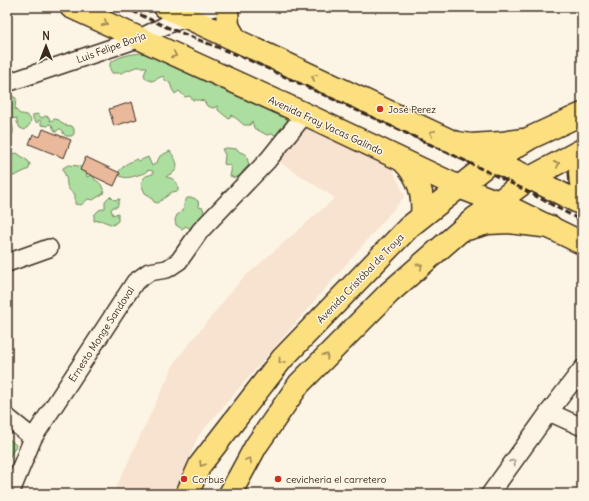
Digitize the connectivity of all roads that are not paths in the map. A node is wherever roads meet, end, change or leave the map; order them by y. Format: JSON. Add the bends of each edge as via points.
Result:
{"nodes":[{"id":1,"x":71,"y":7,"type":"edge"},
{"id":2,"x":165,"y":7,"type":"edge"},
{"id":3,"x":214,"y":7,"type":"edge"},
{"id":4,"x":227,"y":7,"type":"edge"},
{"id":5,"x":187,"y":17,"type":"junction"},
{"id":6,"x":138,"y":39,"type":"junction"},
{"id":7,"x":236,"y":40,"type":"junction"},
{"id":8,"x":7,"y":83,"type":"edge"},
{"id":9,"x":305,"y":114,"type":"junction"},
{"id":10,"x":582,"y":114,"type":"edge"},
{"id":11,"x":530,"y":138,"type":"junction"},
{"id":12,"x":451,"y":142,"type":"junction"},
{"id":13,"x":582,"y":150,"type":"edge"},
{"id":14,"x":582,"y":154,"type":"edge"},
{"id":15,"x":403,"y":161,"type":"junction"},
{"id":16,"x":492,"y":161,"type":"junction"},
{"id":17,"x":530,"y":178,"type":"junction"},
{"id":18,"x":459,"y":187,"type":"junction"},
{"id":19,"x":582,"y":187,"type":"edge"},
{"id":20,"x":498,"y":202,"type":"junction"},
{"id":21,"x":582,"y":204,"type":"edge"},
{"id":22,"x":422,"y":216,"type":"junction"},
{"id":23,"x":550,"y":227,"type":"junction"},
{"id":24,"x":458,"y":232,"type":"junction"},
{"id":25,"x":582,"y":243,"type":"edge"},
{"id":26,"x":49,"y":248,"type":"dead end"},
{"id":27,"x":7,"y":263,"type":"edge"},
{"id":28,"x":582,"y":369,"type":"edge"},
{"id":29,"x":549,"y":412,"type":"junction"},
{"id":30,"x":7,"y":417,"type":"edge"},
{"id":31,"x":582,"y":427,"type":"edge"},
{"id":32,"x":32,"y":438,"type":"junction"},
{"id":33,"x":10,"y":494,"type":"edge"},
{"id":34,"x":187,"y":494,"type":"edge"},
{"id":35,"x":230,"y":494,"type":"edge"},
{"id":36,"x":491,"y":494,"type":"edge"}],
"edges":[{"from":1,"to":6,"type":"main road","name":"Avenida Fray Vacas Galindo","one_way":true},
{"from":2,"to":5,"type":"main road"},
{"from":3,"to":5,"type":"street","name":"Luis Felipe Borja"},
{"from":4,"to":7,"type":"main road","via":[[228,26]]},
{"from":5,"to":6,"type":"street","name":"Luis Felipe Borja"},
{"from":5,"to":7,"type":"main road"},
{"from":6,"to":8,"type":"street","name":"Luis Felipe Borja"},
{"from":6,"to":9,"type":"main road","name":"Avenida Fray Vacas Galindo","one_way":true},
{"from":12,"to":7,"type":"main road","one_way":true},
{"from":9,"to":15,"type":"main road","name":"Avenida Fray Vacas Galindo"},
{"from":9,"to":32,"type":"street","name":"Ernesto Monge Sandoval","via":[[268,160],[200,232],[179,261],[167,269],[150,272],[135,282]]},
{"from":10,"to":11,"type":"main road","name":"Avenida Cristóbal de Troya"},
{"from":11,"to":12,"type":"main road","via":[[471,145]]},
{"from":11,"to":16,"type":"main road","name":"Avenida Cristóbal de Troya"},
{"from":12,"to":16,"type":"main road"},
{"from":17,"to":13,"type":"main road","one_way":true},
{"from":14,"to":19,"type":"main road"},
{"from":15,"to":18,"type":"main road","name":"Avenida Fray Vacas Galindo"},
{"from":15,"to":22,"type":"main road","via":[[410,168],[420,187]]},
{"from":16,"to":17,"type":"main road"},
{"from":16,"to":18,"type":"main road","name":"Avenida Cristóbal de Troya"},
{"from":17,"to":20,"type":"main road"},
{"from":17,"to":21,"type":"main road"},
{"from":18,"to":20,"type":"main road","name":"Avenida Fray Vacas Galindo"},
{"from":18,"to":22,"type":"main road","name":"Avenida Cristóbal de Troya"},
{"from":20,"to":23,"type":"main road","name":"Avenida Fray Vacas Galindo"},
{"from":20,"to":24,"type":"main road"},
{"from":22,"to":34,"type":"main road","name":"Avenida Cristóbal de Troya","one_way":true,"via":[[282,359],[200,465]]},
{"from":23,"to":24,"type":"main road","via":[[509,222],[488,223]]},
{"from":23,"to":25,"type":"main road","name":"Avenida Fray Vacas Galindo"},
{"from":35,"to":24,"type":"main road","one_way":true,"via":[[256,446],[299,384],[388,293]]},
{"from":26,"to":27,"type":"street"},
{"from":28,"to":29,"type":"street"},
{"from":29,"to":31,"type":"street"},
{"from":36,"to":29,"type":"street","one_way":true},
{"from":30,"to":32,"type":"street"},
{"from":32,"to":33,"type":"street","name":"Ernesto Monge Sandoval"}]}
